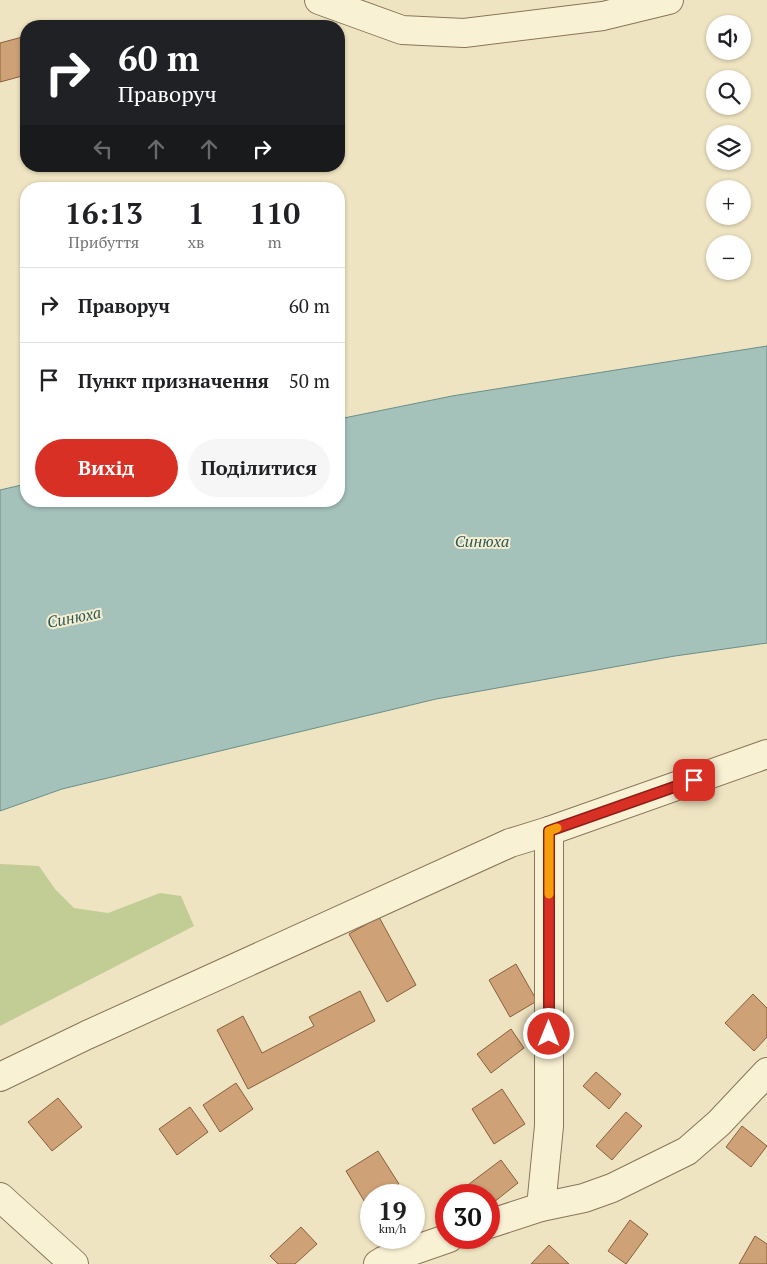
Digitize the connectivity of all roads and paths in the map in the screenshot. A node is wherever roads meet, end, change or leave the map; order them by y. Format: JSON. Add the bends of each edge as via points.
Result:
{"nodes":[{"id":1,"x":319,"y":0,"type":"edge"},
{"id":2,"x":669,"y":0,"type":"edge"},
{"id":3,"x":767,"y":754,"type":"edge"},
{"id":4,"x":549,"y":831,"type":"junction"},
{"id":5,"x":767,"y":1072,"type":"edge"},
{"id":6,"x":0,"y":1077,"type":"edge"},
{"id":7,"x":0,"y":1196,"type":"edge"},
{"id":8,"x":541,"y":1207,"type":"junction"},
{"id":9,"x":500,"y":1220,"type":"edge"},
{"id":10,"x":435,"y":1243,"type":"edge"},
{"id":11,"x":381,"y":1263,"type":"edge"},
{"id":12,"x":74,"y":1264,"type":"edge"}],
"edges":[{"from":1,"to":2,"type":"street","via":[[402,30],[464,33],[603,16]]},
{"from":3,"to":4,"type":"street"},
{"from":4,"to":6,"type":"street","via":[[510,843]]},
{"from":4,"to":8,"type":"street","via":[[549,1126]]},
{"from":5,"to":8,"type":"street","via":[[719,1123],[687,1151],[612,1188]]},
{"from":7,"to":12,"type":"street"},
{"from":8,"to":9,"type":"street"},
{"from":10,"to":11,"type":"street"}]}
